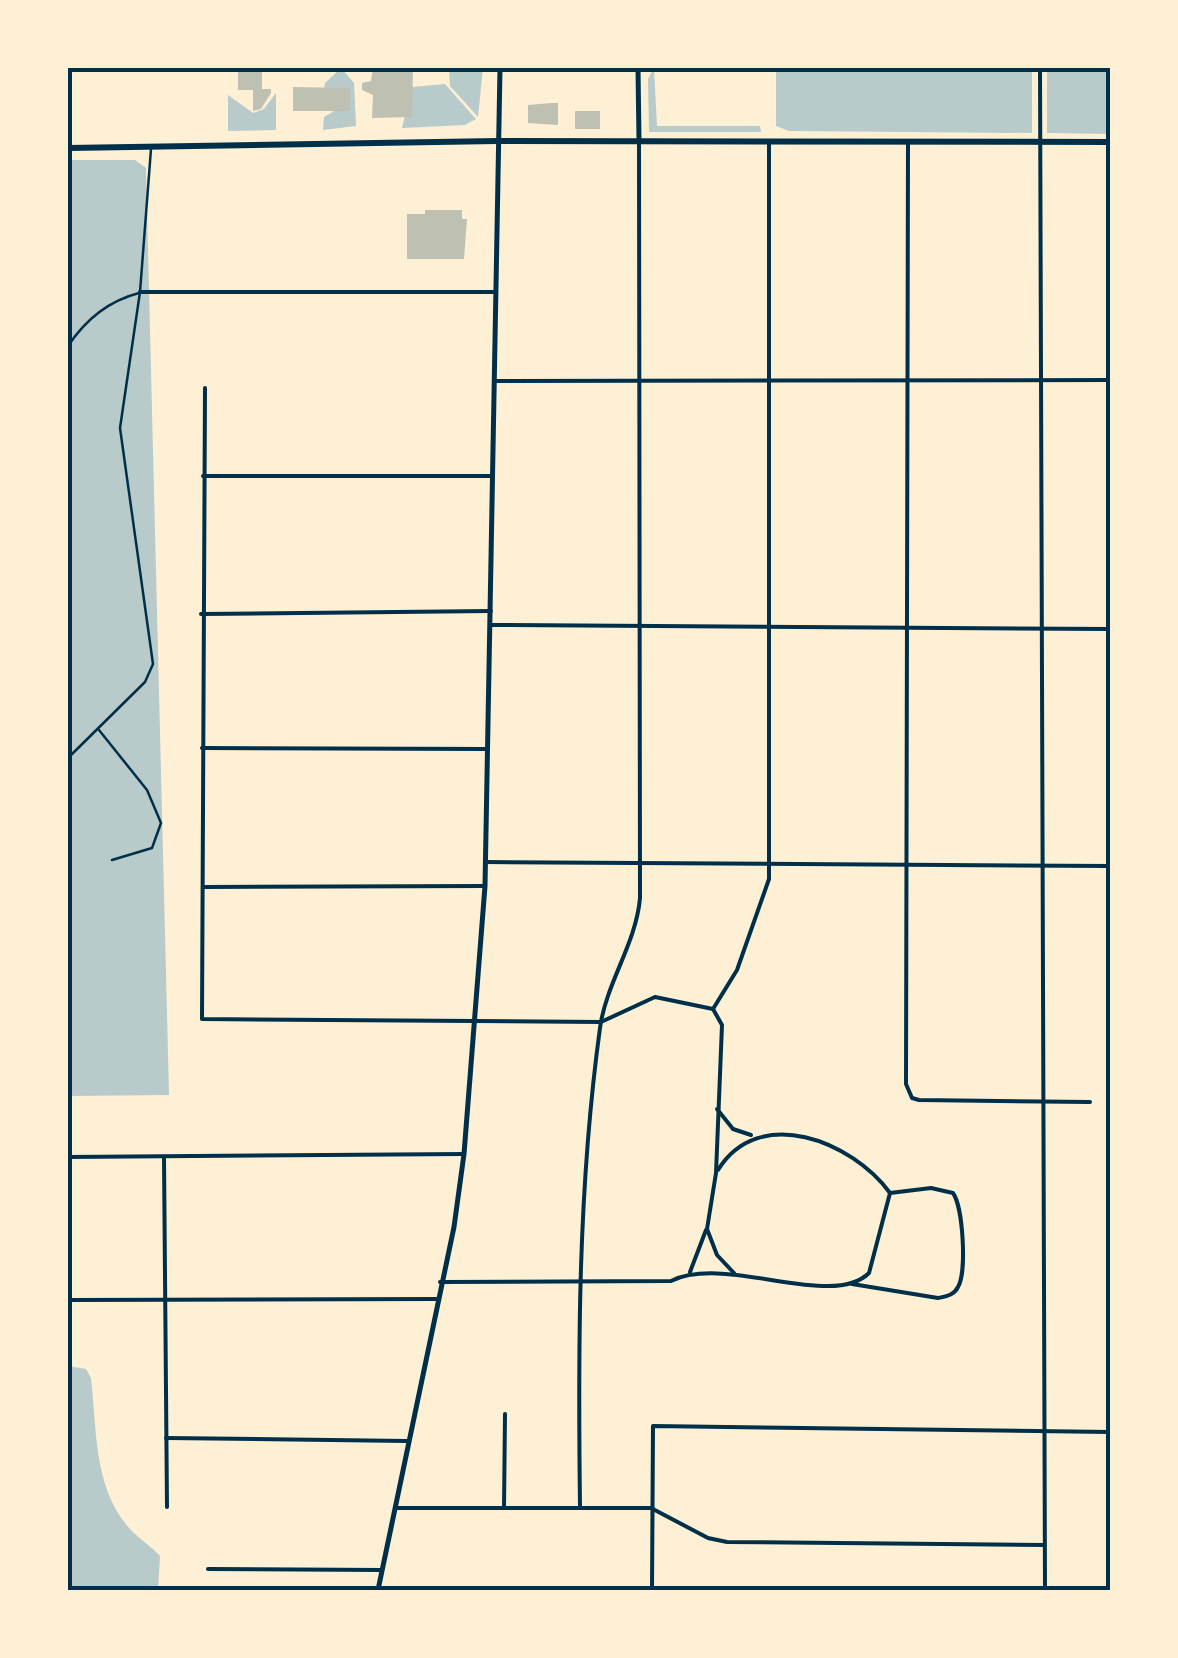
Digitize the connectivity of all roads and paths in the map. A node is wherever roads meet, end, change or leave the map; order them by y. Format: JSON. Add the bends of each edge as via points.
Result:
{"nodes":[{"id":1,"x":500,"y":68,"type":"edge"},
{"id":2,"x":638,"y":68,"type":"edge"},
{"id":3,"x":1040,"y":68,"type":"edge"},
{"id":4,"x":1110,"y":68,"type":"edge"},
{"id":5,"x":497,"y":141,"type":"junction"},
{"id":6,"x":638,"y":142,"type":"junction"},
{"id":7,"x":769,"y":142,"type":"junction"},
{"id":8,"x":908,"y":142,"type":"junction"},
{"id":9,"x":1040,"y":142,"type":"junction"},
{"id":10,"x":1110,"y":142,"type":"edge"},
{"id":11,"x":68,"y":148,"type":"edge"},
{"id":12,"x":151,"y":148,"type":"junction"},
{"id":13,"x":140,"y":292,"type":"junction"},
{"id":14,"x":496,"y":292,"type":"junction"},
{"id":15,"x":68,"y":346,"type":"edge"},
{"id":16,"x":770,"y":378,"type":"junction"},
{"id":17,"x":638,"y":379,"type":"junction"},
{"id":18,"x":908,"y":380,"type":"junction"},
{"id":19,"x":1039,"y":380,"type":"junction"},
{"id":20,"x":1110,"y":380,"type":"edge"},
{"id":21,"x":494,"y":381,"type":"junction"},
{"id":22,"x":204,"y":388,"type":"dead end"},
{"id":23,"x":201,"y":476,"type":"junction"},
{"id":24,"x":494,"y":476,"type":"junction"},
{"id":25,"x":491,"y":612,"type":"junction"},
{"id":26,"x":202,"y":614,"type":"junction"},
{"id":27,"x":490,"y":625,"type":"junction"},
{"id":28,"x":768,"y":626,"type":"junction"},
{"id":29,"x":908,"y":626,"type":"junction"},
{"id":30,"x":640,"y":627,"type":"junction"},
{"id":31,"x":1040,"y":629,"type":"junction"},
{"id":32,"x":1110,"y":629,"type":"edge"},
{"id":33,"x":98,"y":729,"type":"junction"},
{"id":34,"x":201,"y":748,"type":"junction"},
{"id":35,"x":487,"y":748,"type":"junction"},
{"id":36,"x":68,"y":758,"type":"edge"},
{"id":37,"x":112,"y":860,"type":"dead end"},
{"id":38,"x":485,"y":862,"type":"junction"},
{"id":39,"x":640,"y":863,"type":"junction"},
{"id":40,"x":769,"y":865,"type":"junction"},
{"id":41,"x":908,"y":866,"type":"junction"},
{"id":42,"x":1040,"y":866,"type":"junction"},
{"id":43,"x":1110,"y":866,"type":"edge"},
{"id":44,"x":485,"y":886,"type":"junction"},
{"id":45,"x":203,"y":887,"type":"junction"},
{"id":46,"x":713,"y":1008,"type":"junction"},
{"id":47,"x":474,"y":1022,"type":"junction"},
{"id":48,"x":600,"y":1022,"type":"junction"},
{"id":49,"x":1043,"y":1102,"type":"junction"},
{"id":50,"x":1090,"y":1102,"type":"dead end"},
{"id":51,"x":717,"y":1109,"type":"junction"},
{"id":52,"x":753,"y":1136,"type":"junction"},
{"id":53,"x":464,"y":1154,"type":"junction"},
{"id":54,"x":68,"y":1157,"type":"edge"},
{"id":55,"x":164,"y":1158,"type":"junction"},
{"id":56,"x":716,"y":1174,"type":"junction"},
{"id":57,"x":890,"y":1193,"type":"junction"},
{"id":58,"x":707,"y":1229,"type":"junction"},
{"id":59,"x":690,"y":1272,"type":"junction"},
{"id":60,"x":734,"y":1272,"type":"junction"},
{"id":61,"x":440,"y":1282,"type":"junction"},
{"id":62,"x":578,"y":1284,"type":"junction"},
{"id":63,"x":852,"y":1284,"type":"junction"},
{"id":64,"x":436,"y":1299,"type":"junction"},
{"id":65,"x":68,"y":1300,"type":"edge"},
{"id":66,"x":164,"y":1300,"type":"junction"},
{"id":67,"x":505,"y":1414,"type":"dead end"},
{"id":68,"x":1044,"y":1431,"type":"junction"},
{"id":69,"x":1110,"y":1432,"type":"edge"},
{"id":70,"x":164,"y":1438,"type":"junction"},
{"id":71,"x":407,"y":1440,"type":"junction"},
{"id":72,"x":167,"y":1507,"type":"dead end"},
{"id":73,"x":580,"y":1507,"type":"junction"},
{"id":74,"x":394,"y":1508,"type":"junction"},
{"id":75,"x":504,"y":1508,"type":"junction"},
{"id":76,"x":651,"y":1508,"type":"junction"},
{"id":77,"x":1044,"y":1545,"type":"junction"},
{"id":78,"x":208,"y":1569,"type":"dead end"},
{"id":79,"x":382,"y":1570,"type":"junction"},
{"id":80,"x":378,"y":1590,"type":"edge"},
{"id":81,"x":652,"y":1590,"type":"edge"},
{"id":82,"x":1044,"y":1590,"type":"edge"}],
"edges":[{"from":1,"to":5,"type":"street"},
{"from":2,"to":6,"type":"street"},
{"from":3,"to":9,"type":"street"},
{"from":4,"to":10,"type":"street"},
{"from":5,"to":6,"type":"main road"},
{"from":5,"to":12,"type":"main road"},
{"from":5,"to":14,"type":"street"},
{"from":6,"to":7,"type":"main road"},
{"from":6,"to":17,"type":"street"},
{"from":7,"to":8,"type":"main road"},
{"from":7,"to":16,"type":"street"},
{"from":8,"to":9,"type":"main road"},
{"from":8,"to":18,"type":"street"},
{"from":9,"to":10,"type":"main road"},
{"from":9,"to":19,"type":"street"},
{"from":11,"to":12,"type":"main road"},
{"from":12,"to":13,"type":"lane"},
{"from":13,"to":14,"type":"street"},
{"from":13,"to":15,"type":"lane","via":[[115,299]]},
{"from":13,"to":33,"type":"lane","via":[[120,428],[153,664],[145,682]]},
{"from":14,"to":21,"type":"street"},
{"from":16,"to":17,"type":"street"},
{"from":16,"to":18,"type":"street"},
{"from":16,"to":28,"type":"street"},
{"from":17,"to":21,"type":"street"},
{"from":17,"to":30,"type":"street"},
{"from":18,"to":19,"type":"street"},
{"from":18,"to":29,"type":"street"},
{"from":19,"to":20,"type":"street"},
{"from":19,"to":31,"type":"street"},
{"from":21,"to":24,"type":"street"},
{"from":22,"to":23,"type":"street"},
{"from":23,"to":24,"type":"street"},
{"from":23,"to":26,"type":"street"},
{"from":24,"to":25,"type":"street"},
{"from":25,"to":26,"type":"street"},
{"from":25,"to":27,"type":"street"},
{"from":26,"to":34,"type":"street"},
{"from":27,"to":30,"type":"street"},
{"from":27,"to":35,"type":"street"},
{"from":28,"to":29,"type":"street"},
{"from":28,"to":30,"type":"street"},
{"from":28,"to":40,"type":"street"},
{"from":29,"to":31,"type":"street"},
{"from":29,"to":41,"type":"street"},
{"from":30,"to":39,"type":"street"},
{"from":31,"to":32,"type":"street"},
{"from":31,"to":42,"type":"street"},
{"from":33,"to":36,"type":"lane"},
{"from":33,"to":37,"type":"lane","via":[[147,790],[161,823],[152,848]]},
{"from":34,"to":35,"type":"street"},
{"from":34,"to":45,"type":"street"},
{"from":35,"to":38,"type":"street"},
{"from":38,"to":39,"type":"street"},
{"from":38,"to":44,"type":"street"},
{"from":39,"to":40,"type":"street"},
{"from":39,"to":48,"type":"street","via":[[639,913]]},
{"from":40,"to":41,"type":"street"},
{"from":40,"to":46,"type":"street","via":[[761,910]]},
{"from":41,"to":42,"type":"street"},
{"from":41,"to":49,"type":"street","via":[[906,1084],[912,1098]]},
{"from":42,"to":43,"type":"street"},
{"from":42,"to":49,"type":"street"},
{"from":44,"to":45,"type":"street"},
{"from":44,"to":47,"type":"street"},
{"from":45,"to":47,"type":"street","via":[[202,1018]]},
{"from":46,"to":48,"type":"street","via":[[655,998]]},
{"from":46,"to":51,"type":"street","via":[[722,1025]]},
{"from":47,"to":48,"type":"street"},
{"from":47,"to":53,"type":"street"},
{"from":48,"to":62,"type":"street"},
{"from":49,"to":50,"type":"street"},
{"from":49,"to":68,"type":"street"},
{"from":51,"to":52,"type":"street","via":[[732,1129]]},
{"from":51,"to":56,"type":"street"},
{"from":52,"to":56,"type":"street","via":[[736,1146]]},
{"from":52,"to":57,"type":"street","via":[[793,1137],[849,1151]]},
{"from":53,"to":55,"type":"street"},
{"from":53,"to":61,"type":"street"},
{"from":54,"to":55,"type":"street"},
{"from":55,"to":66,"type":"street"},
{"from":56,"to":58,"type":"street"},
{"from":57,"to":63,"type":"street","via":[[873,1266]]},
{"from":57,"to":63,"type":"street","via":[[953,1193],[962,1211],[961,1282],[938,1298]]},
{"from":58,"to":59,"type":"street"},
{"from":58,"to":60,"type":"street"},
{"from":59,"to":60,"type":"street"},
{"from":59,"to":62,"type":"street","via":[[671,1282]]},
{"from":60,"to":63,"type":"street","via":[[784,1283]]},
{"from":61,"to":62,"type":"street"},
{"from":61,"to":64,"type":"street"},
{"from":62,"to":73,"type":"street"},
{"from":64,"to":66,"type":"street"},
{"from":64,"to":71,"type":"street"},
{"from":65,"to":66,"type":"street"},
{"from":66,"to":70,"type":"street"},
{"from":67,"to":75,"type":"street"},
{"from":68,"to":69,"type":"street"},
{"from":68,"to":76,"type":"street","via":[[653,1426]]},
{"from":68,"to":77,"type":"street"},
{"from":70,"to":71,"type":"street"},
{"from":70,"to":72,"type":"street"},
{"from":71,"to":74,"type":"street"},
{"from":73,"to":75,"type":"street"},
{"from":73,"to":76,"type":"street"},
{"from":74,"to":75,"type":"street"},
{"from":74,"to":79,"type":"street"},
{"from":76,"to":77,"type":"street","via":[[727,1542]]},
{"from":76,"to":81,"type":"street"},
{"from":77,"to":82,"type":"street"},
{"from":78,"to":79,"type":"street"},
{"from":79,"to":80,"type":"street"}]}
